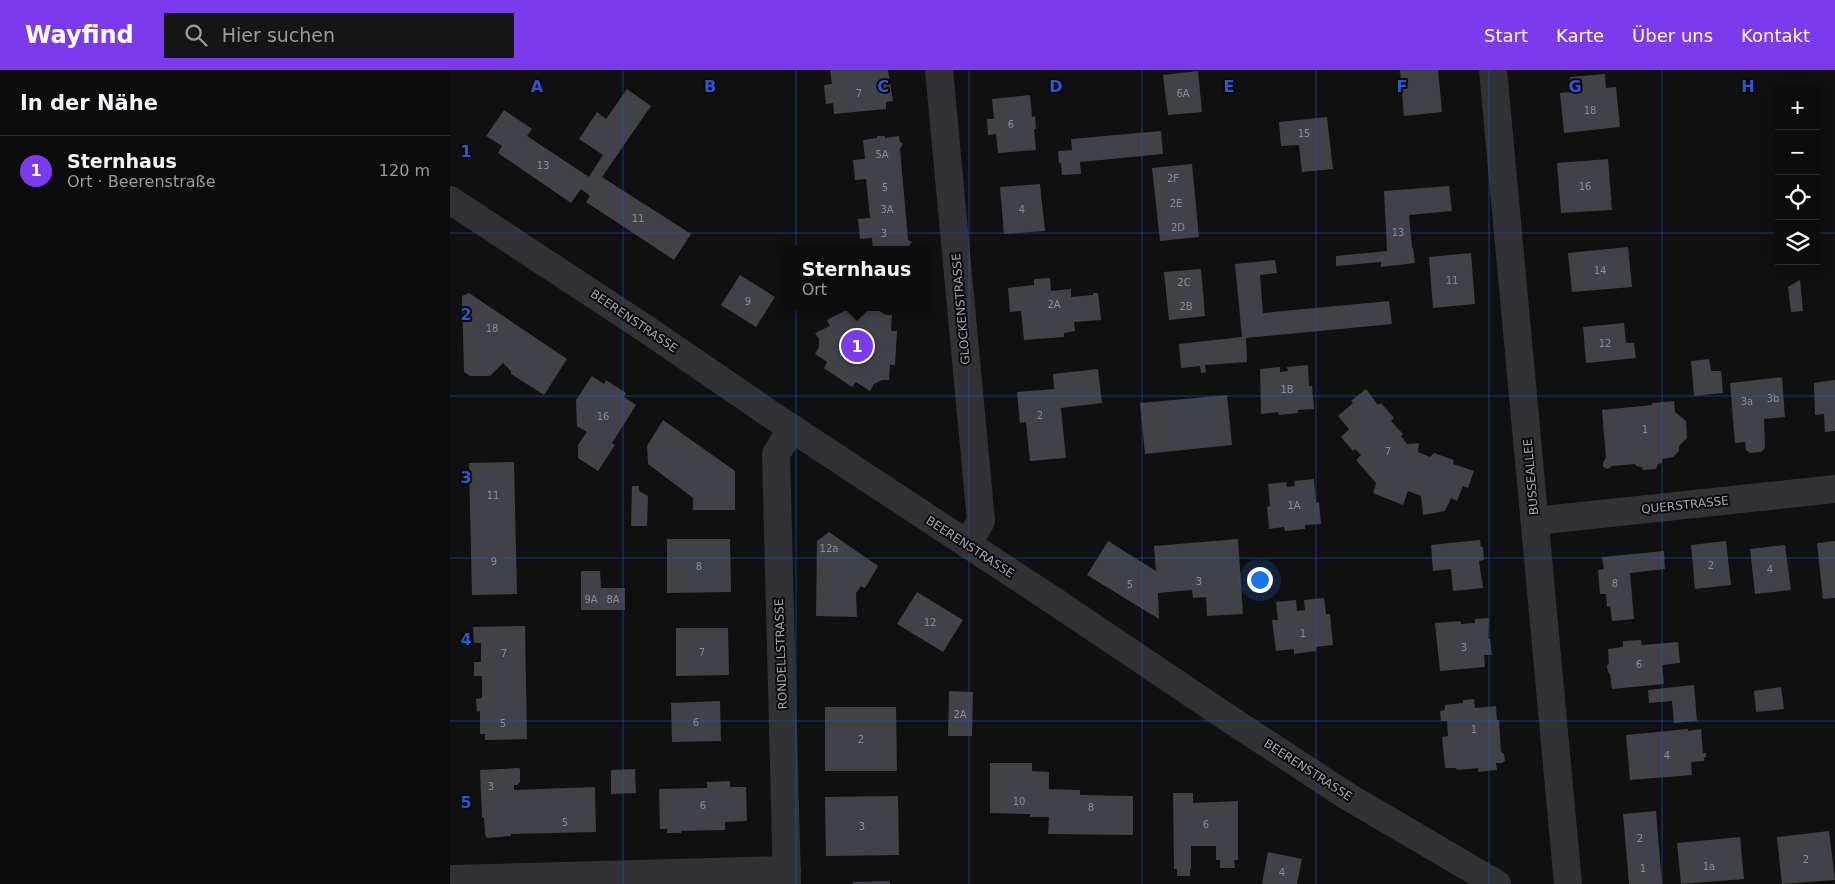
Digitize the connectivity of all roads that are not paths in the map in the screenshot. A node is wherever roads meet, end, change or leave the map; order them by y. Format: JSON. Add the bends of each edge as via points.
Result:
{"nodes":[{"id":1,"x":939,"y":70,"type":"edge"},
{"id":2,"x":1493,"y":70,"type":"edge"},
{"id":3,"x":450,"y":200,"type":"edge"},
{"id":4,"x":792,"y":428,"type":"junction"},
{"id":5,"x":1835,"y":490,"type":"edge"},
{"id":6,"x":1535,"y":521,"type":"junction"},
{"id":7,"x":966,"y":544,"type":"junction"},
{"id":8,"x":787,"y":877,"type":"edge"},
{"id":9,"x":450,"y":879,"type":"edge"},
{"id":10,"x":1497,"y":884,"type":"edge"},
{"id":11,"x":1568,"y":884,"type":"edge"}],
"edges":[{"from":1,"to":7,"type":"street","name":"GLOCKENSTRASSE","via":[[982,521]]},
{"from":2,"to":6,"type":"street","name":"BUSSEALLEE"},
{"from":3,"to":4,"type":"street","name":"BEERENSTRASSE"},
{"from":4,"to":7,"type":"street","name":"BEERENSTRASSE"},
{"from":4,"to":8,"type":"street","name":"RONDELLSTRASSE","via":[[776,454]]},
{"from":5,"to":6,"type":"street","name":"QUERSTRASSE"},
{"from":6,"to":11,"type":"street","name":"BUSSEALLEE"},
{"from":7,"to":10,"type":"street","name":"BEERENSTRASSE","via":[[1347,796]]},
{"from":8,"to":9,"type":"street"}]}
